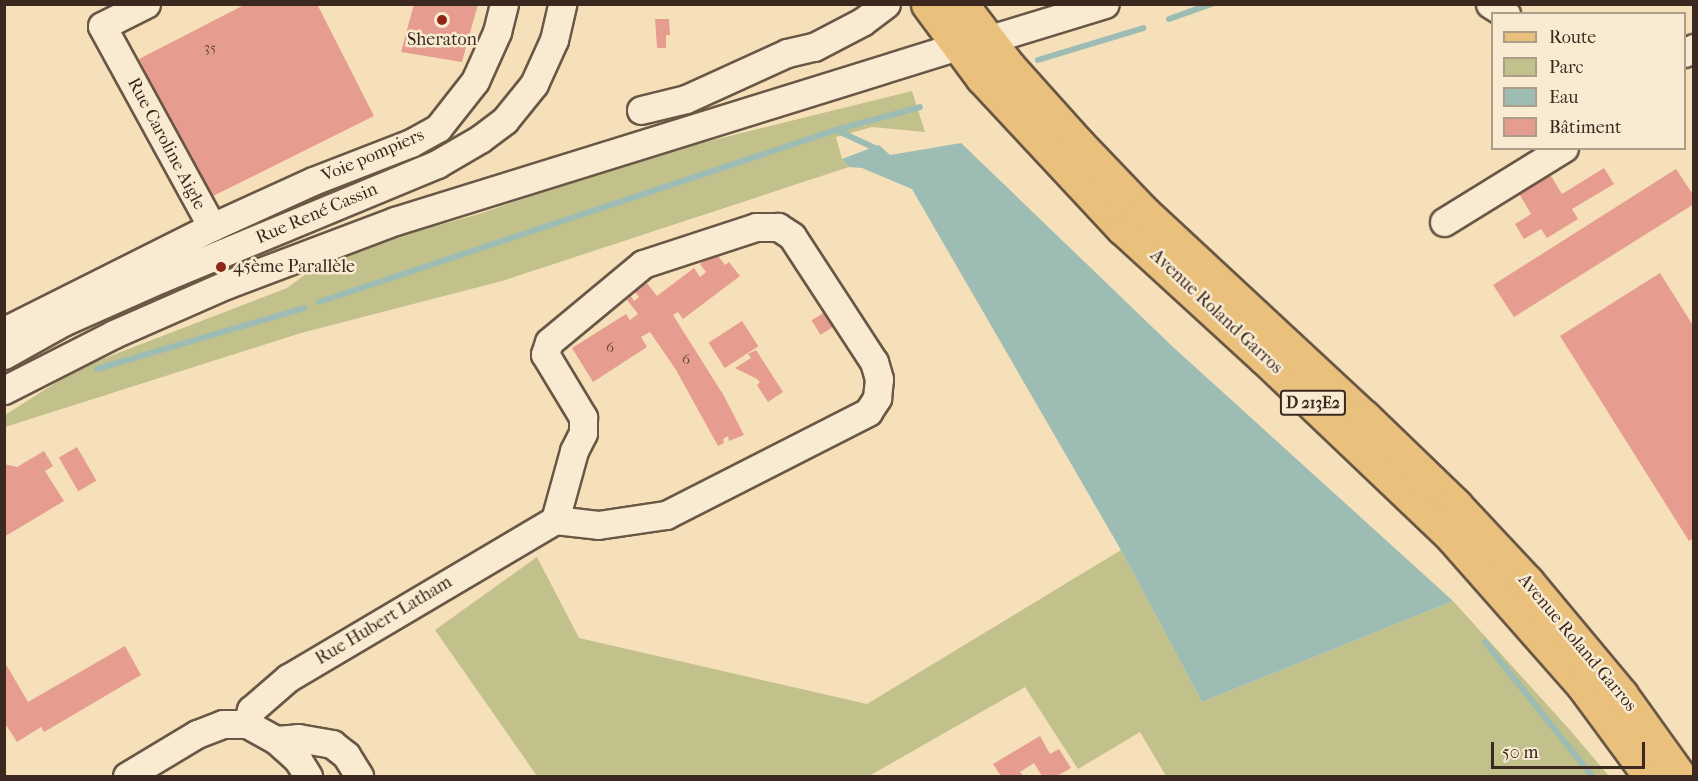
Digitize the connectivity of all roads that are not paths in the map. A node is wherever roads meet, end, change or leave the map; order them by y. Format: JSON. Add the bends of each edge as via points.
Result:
{"nodes":[{"id":1,"x":146,"y":4,"type":"edge"},
{"id":2,"x":504,"y":4,"type":"edge"},
{"id":3,"x":562,"y":4,"type":"edge"},
{"id":4,"x":886,"y":4,"type":"edge"},
{"id":5,"x":928,"y":4,"type":"edge"},
{"id":6,"x":948,"y":4,"type":"edge"},
{"id":7,"x":961,"y":4,"type":"edge"},
{"id":8,"x":1105,"y":4,"type":"edge"},
{"id":9,"x":973,"y":43,"type":"junction"},
{"id":10,"x":641,"y":110,"type":"dead end"},
{"id":11,"x":1561,"y":150,"type":"edge"},
{"id":12,"x":1444,"y":222,"type":"dead end"},
{"id":13,"x":212,"y":228,"type":"junction"},
{"id":14,"x":4,"y":331,"type":"edge"},
{"id":15,"x":4,"y":355,"type":"edge"},
{"id":16,"x":4,"y":390,"type":"edge"},
{"id":17,"x":545,"y":525,"type":"junction"},
{"id":18,"x":247,"y":724,"type":"junction"},
{"id":19,"x":276,"y":740,"type":"junction"},
{"id":20,"x":127,"y":777,"type":"edge"},
{"id":21,"x":308,"y":777,"type":"edge"},
{"id":22,"x":359,"y":777,"type":"edge"},
{"id":23,"x":1650,"y":777,"type":"edge"},
{"id":24,"x":1679,"y":777,"type":"edge"}],
"edges":[{"from":1,"to":13,"type":"street","name":"Rue Caroline Aigle","via":[[102,26]]},
{"from":2,"to":13,"type":"street","name":"Voie pompiers","via":[[497,32],[475,81],[438,128]]},
{"from":3,"to":15,"type":"street","name":"Rue René Cassin","via":[[554,40],[534,84],[505,120],[480,139],[437,164],[63,322]]},
{"from":4,"to":10,"type":"street","via":[[862,22],[814,47],[787,52],[686,99]]},
{"from":5,"to":9,"type":"main road","name":"Avenue Roland Garros","number":"D 213E2"},
{"from":6,"to":9,"type":"street","via":[[973,36]]},
{"from":7,"to":9,"type":"main road","name":"Avenue Roland Garros","number":"D 213E2"},
{"from":8,"to":9,"type":"street"},
{"from":9,"to":16,"type":"street","via":[[319,248],[114,334]]},
{"from":9,"to":23,"type":"main road","name":"Avenue Roland Garros","number":"D 213E2","via":[[1030,130],[1123,228],[1449,533],[1583,685]]},
{"from":9,"to":24,"type":"main road","name":"Avenue Roland Garros","number":"D 213E2","via":[[1142,211],[1455,505],[1574,636]]},
{"from":11,"to":12,"type":"street"},
{"from":13,"to":14,"type":"street","name":"Rue Caroline Aigle"},
{"from":17,"to":17,"type":"street","via":[[598,525],[666,515],[868,412],[877,398],[879,379],[874,362],[792,236],[778,227],[756,227],[643,264],[549,342],[545,354],[584,417],[583,433]]},
{"from":17,"to":18,"type":"street","name":"Rue Hubert Latham","via":[[288,678],[251,710]]},
{"from":18,"to":19,"type":"street"},
{"from":18,"to":20,"type":"street","via":[[223,724],[197,734]]},
{"from":19,"to":21,"type":"street","via":[[298,760]]},
{"from":19,"to":22,"type":"street","via":[[298,738],[332,744],[346,754]]}]}
